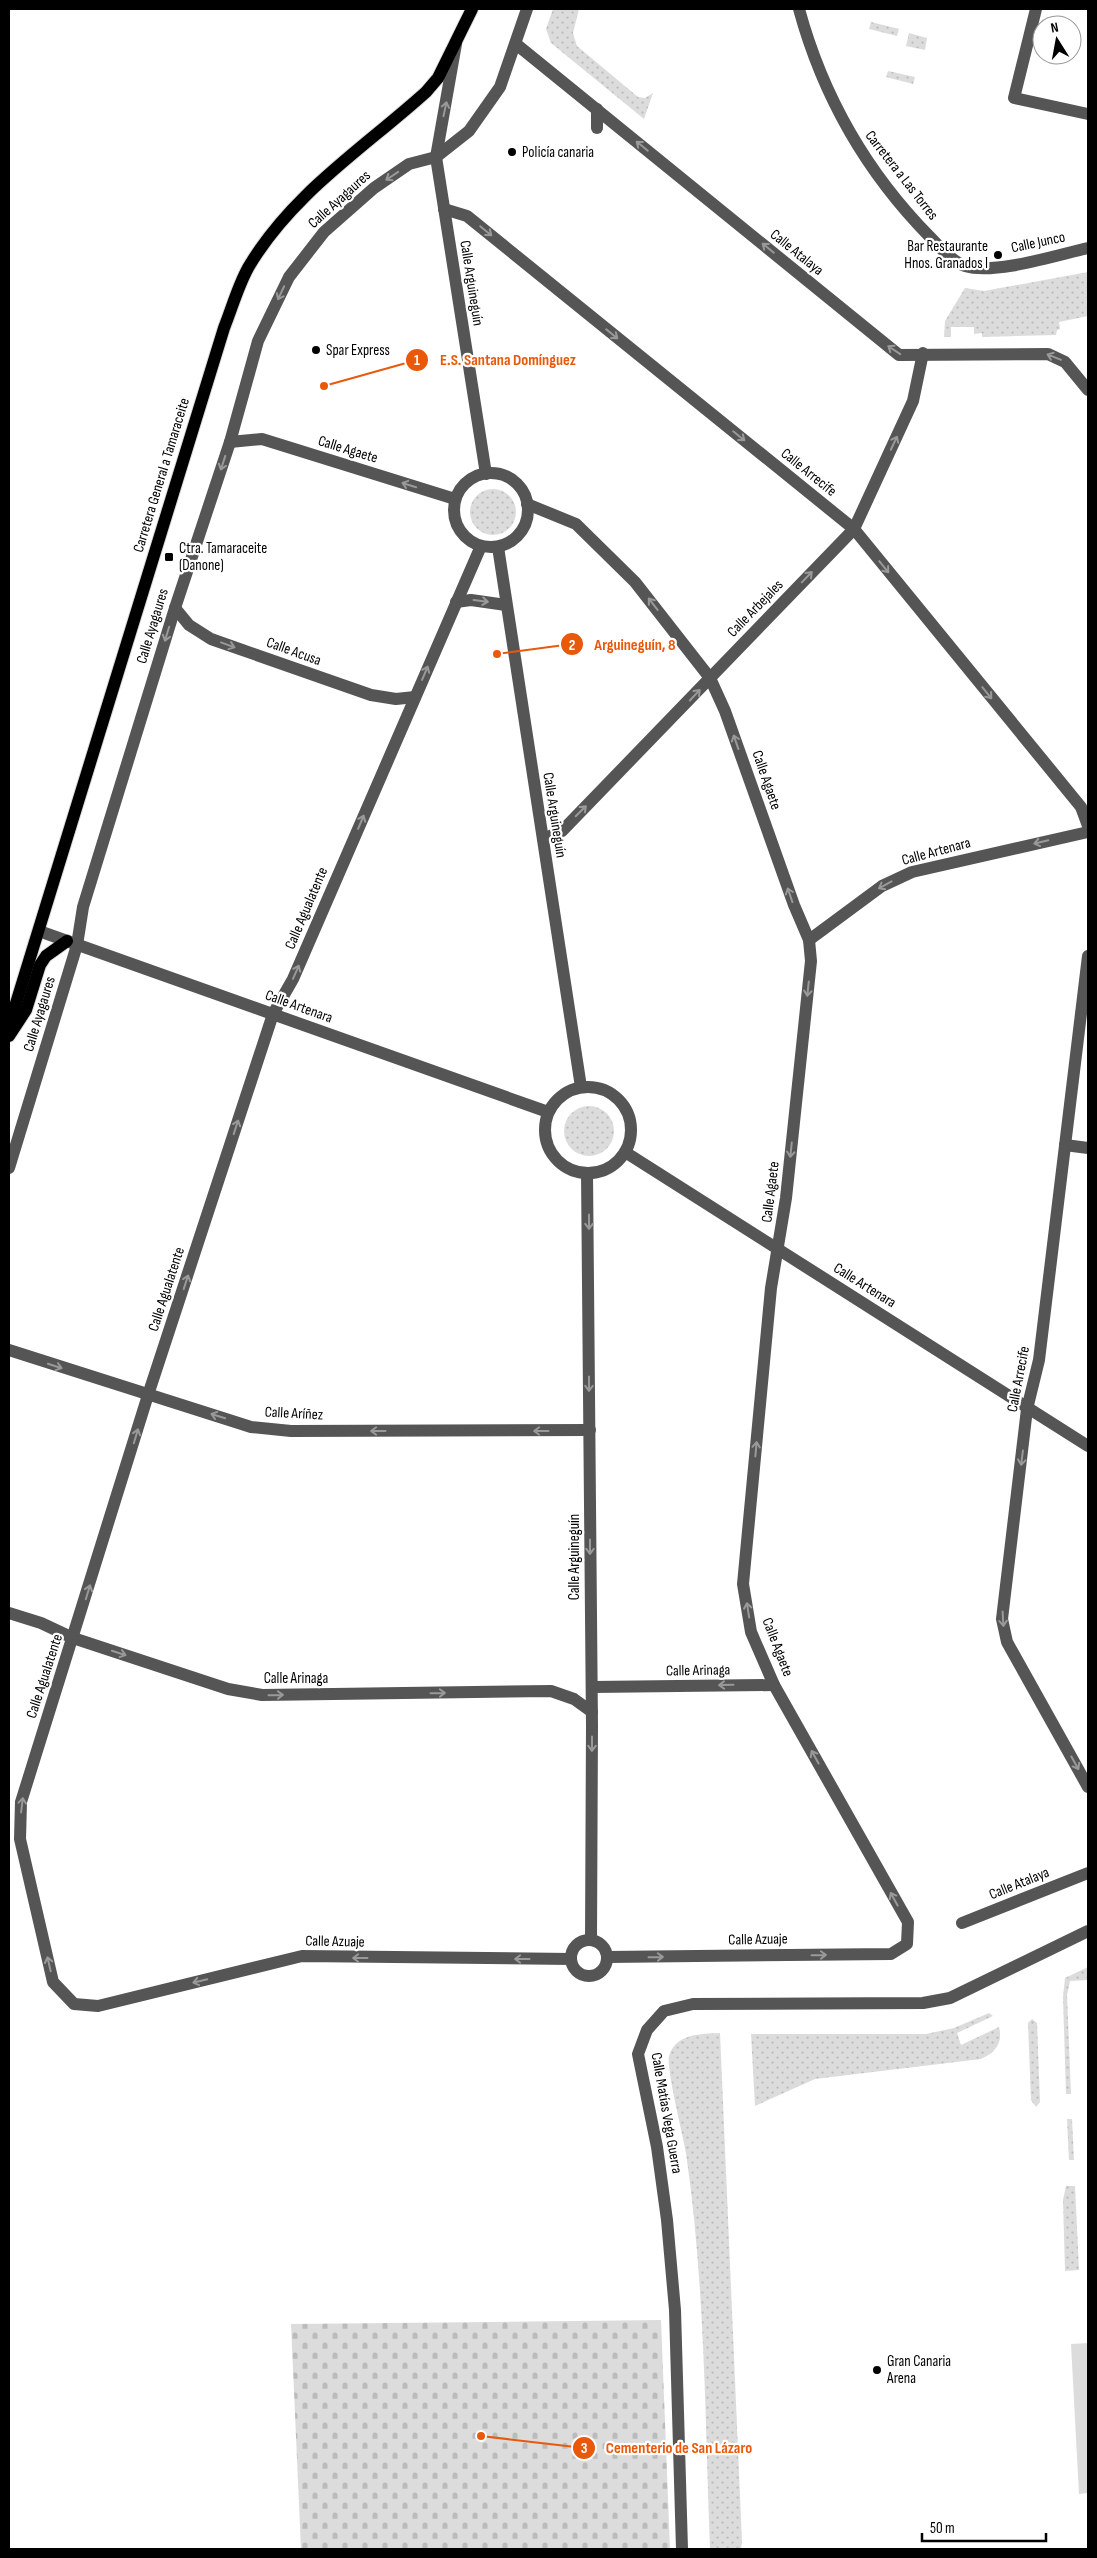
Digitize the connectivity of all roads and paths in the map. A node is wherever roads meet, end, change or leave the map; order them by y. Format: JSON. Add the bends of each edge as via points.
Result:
{"nodes":[{"id":1,"x":472,"y":9,"type":"edge"},
{"id":2,"x":527,"y":9,"type":"edge"},
{"id":3,"x":799,"y":9,"type":"edge"},
{"id":4,"x":1036,"y":9,"type":"edge"},
{"id":5,"x":456,"y":42,"type":"junction"},
{"id":6,"x":516,"y":44,"type":"junction"},
{"id":7,"x":597,"y":109,"type":"junction"},
{"id":8,"x":1088,"y":114,"type":"edge"},
{"id":9,"x":597,"y":128,"type":"dead end"},
{"id":10,"x":436,"y":157,"type":"junction"},
{"id":11,"x":444,"y":208,"type":"junction"},
{"id":12,"x":1088,"y":248,"type":"edge"},
{"id":13,"x":964,"y":266,"type":"joint"},
{"id":14,"x":923,"y":354,"type":"junction"},
{"id":15,"x":1088,"y":390,"type":"edge"},
{"id":16,"x":230,"y":442,"type":"junction"},
{"id":17,"x":486,"y":474,"type":"junction"},
{"id":18,"x":455,"y":499,"type":"junction"},
{"id":19,"x":527,"y":504,"type":"junction"},
{"id":20,"x":854,"y":529,"type":"junction"},
{"id":21,"x":481,"y":546,"type":"junction"},
{"id":22,"x":498,"y":547,"type":"junction"},
{"id":23,"x":456,"y":602,"type":"junction"},
{"id":24,"x":506,"y":605,"type":"junction"},
{"id":25,"x":174,"y":608,"type":"junction"},
{"id":26,"x":710,"y":678,"type":"junction"},
{"id":27,"x":415,"y":697,"type":"junction"},
{"id":28,"x":1088,"y":826,"type":"edge"},
{"id":29,"x":1088,"y":832,"type":"edge"},
{"id":30,"x":543,"y":839,"type":"junction"},
{"id":31,"x":39,"y":931,"type":"junction"},
{"id":32,"x":809,"y":940,"type":"junction"},
{"id":33,"x":72,"y":943,"type":"junction"},
{"id":34,"x":1088,"y":956,"type":"edge"},
{"id":35,"x":272,"y":1014,"type":"junction"},
{"id":36,"x":9,"y":1026,"type":"edge"},
{"id":37,"x":9,"y":1036,"type":"edge"},
{"id":38,"x":581,"y":1087,"type":"junction"},
{"id":39,"x":548,"y":1112,"type":"junction"},
{"id":40,"x":1065,"y":1145,"type":"junction"},
{"id":41,"x":1088,"y":1148,"type":"edge"},
{"id":42,"x":625,"y":1152,"type":"junction"},
{"id":43,"x":9,"y":1168,"type":"edge"},
{"id":44,"x":587,"y":1173,"type":"junction"},
{"id":45,"x":778,"y":1250,"type":"junction"},
{"id":46,"x":9,"y":1350,"type":"edge"},
{"id":47,"x":148,"y":1395,"type":"junction"},
{"id":48,"x":1027,"y":1409,"type":"junction"},
{"id":49,"x":590,"y":1430,"type":"junction"},
{"id":50,"x":1088,"y":1446,"type":"edge"},
{"id":51,"x":9,"y":1613,"type":"edge"},
{"id":52,"x":73,"y":1638,"type":"junction"},
{"id":53,"x":774,"y":1685,"type":"junction"},
{"id":54,"x":592,"y":1687,"type":"junction"},
{"id":55,"x":592,"y":1712,"type":"junction"},
{"id":56,"x":1088,"y":1787,"type":"edge"},
{"id":57,"x":1088,"y":1873,"type":"edge"},
{"id":58,"x":962,"y":1923,"type":"dead end"},
{"id":59,"x":1088,"y":1932,"type":"edge"},
{"id":60,"x":591,"y":1940,"type":"junction"},
{"id":61,"x":907,"y":1944,"type":"joint"},
{"id":62,"x":607,"y":1957,"type":"junction"},
{"id":63,"x":571,"y":1959,"type":"junction"},
{"id":64,"x":74,"y":2004,"type":"joint"},
{"id":65,"x":682,"y":2549,"type":"edge"}],
"edges":[{"from":1,"to":5,"type":"main road","name":"Carretera General a Tamaraceite"},
{"from":2,"to":6,"type":"street","name":"Calle Ayagaures"},
{"from":3,"to":13,"type":"street","name":"Carretera a Las Torres","via":[[816,64],[848,132],[901,205],[945,252]]},
{"from":4,"to":8,"type":"street","via":[[1014,98]]},
{"from":10,"to":5,"type":"street","name":"Calle Arguineguín","one_way":true},
{"from":5,"to":31,"type":"main road","name":"Carretera General a Tamaraceite","via":[[438,78],[426,92],[319,181],[280,224],[248,268],[224,328]]},
{"from":6,"to":7,"type":"street","name":"Calle Atalaya"},
{"from":6,"to":10,"type":"street","name":"Calle Ayagaures","via":[[500,88],[469,132]]},
{"from":7,"to":9,"type":"street"},
{"from":14,"to":7,"type":"street","name":"Calle Atalaya","one_way":true,"via":[[898,355]]},
{"from":10,"to":11,"type":"street","name":"Calle Arguineguín"},
{"from":10,"to":16,"type":"street","name":"Calle Ayagaures","one_way":true,"via":[[409,164],[374,188],[324,232],[289,277],[258,341]]},
{"from":11,"to":17,"type":"street","name":"Calle Arguineguín"},
{"from":11,"to":20,"type":"street","name":"Calle Arrecife","one_way":true,"via":[[467,216]]},
{"from":12,"to":13,"type":"street","name":"Calle Junco","via":[[997,268]]},
{"from":15,"to":14,"type":"street","name":"Calle Atalaya","one_way":true,"via":[[1065,362],[1048,354]]},
{"from":20,"to":14,"type":"street","name":"Calle Arbejales","one_way":true,"via":[[913,401]]},
{"from":18,"to":16,"type":"street","name":"Calle Agaete","one_way":true,"via":[[262,439]]},
{"from":16,"to":25,"type":"street","name":"Calle Ayagaures","one_way":true},
{"from":17,"to":18,"type":"street","via":[[467,482]]},
{"from":17,"to":19,"type":"street","via":[[508,477],[524,493]]},
{"from":18,"to":21,"type":"street","via":[[456,523],[466,537]]},
{"from":19,"to":22,"type":"street","via":[[524,526],[509,543]]},
{"from":26,"to":19,"type":"street","name":"Calle Agaete","one_way":true,"via":[[635,582],[576,524]]},
{"from":26,"to":20,"type":"street","name":"Calle Arbejales","one_way":true},
{"from":20,"to":28,"type":"street","name":"Calle Arrecife","one_way":true,"via":[[1081,807]]},
{"from":21,"to":22,"type":"street"},
{"from":21,"to":23,"type":"street","name":"Calle Agualatente"},
{"from":22,"to":24,"type":"street","name":"Calle Arguineguín"},
{"from":23,"to":24,"type":"street","one_way":true,"via":[[471,600]]},
{"from":27,"to":23,"type":"street","name":"Calle Agualatente","one_way":true},
{"from":24,"to":30,"type":"street","name":"Calle Arguineguín"},
{"from":25,"to":27,"type":"street","name":"Calle Acusa","one_way":true,"via":[[189,626],[211,639],[371,696]]},
{"from":25,"to":33,"type":"street","name":"Calle Ayagaures","one_way":true},
{"from":30,"to":26,"type":"street","name":"Calle Arbejales","one_way":true,"via":[[562,831]]},
{"from":32,"to":26,"type":"street","name":"Calle Agaete","one_way":true},
{"from":35,"to":27,"type":"street","name":"Calle Agualatente","one_way":true,"via":[[293,979]]},
{"from":29,"to":32,"type":"street","name":"Calle Artenara","one_way":true,"via":[[912,872],[882,886]]},
{"from":30,"to":38,"type":"street","name":"Calle Arguineguín"},
{"from":31,"to":33,"type":"street","name":"Calle Artenara"},
{"from":31,"to":36,"type":"main road","name":"Carretera General a Tamaraceite"},
{"from":32,"to":45,"type":"street","name":"Calle Agaete","one_way":true,"via":[[811,961]]},
{"from":33,"to":35,"type":"street","name":"Calle Artenara"},
{"from":33,"to":37,"type":"main road","via":[[46,956],[40,965],[26,1010]]},
{"from":33,"to":43,"type":"street","name":"Calle Ayagaures"},
{"from":34,"to":40,"type":"street","name":"Calle Arrecife"},
{"from":35,"to":39,"type":"street","name":"Calle Artenara"},
{"from":47,"to":35,"type":"street","name":"Calle Agualatente","one_way":true},
{"from":38,"to":39,"type":"street","via":[[556,1100]]},
{"from":38,"to":42,"type":"street","via":[[608,1091],[619,1099],[627,1111],[631,1132]]},
{"from":39,"to":44,"type":"street","via":[[544,1126],[551,1153],[573,1171]]},
{"from":40,"to":41,"type":"street"},
{"from":40,"to":48,"type":"street","name":"Calle Arrecife","via":[[1039,1360]]},
{"from":42,"to":44,"type":"street","via":[[615,1164]]},
{"from":42,"to":45,"type":"street","name":"Calle Artenara"},
{"from":44,"to":49,"type":"street","name":"Calle Arguineguín","one_way":true},
{"from":45,"to":48,"type":"street","name":"Calle Artenara"},
{"from":53,"to":45,"type":"street","name":"Calle Agaete","one_way":true,"via":[[751,1632],[743,1584],[771,1288]]},
{"from":46,"to":47,"type":"street","name":"Calle Aríñez","one_way":true},
{"from":49,"to":47,"type":"street","name":"Calle Aríñez","one_way":true,"via":[[291,1431],[252,1427]]},
{"from":52,"to":47,"type":"street","name":"Calle Agualatente","one_way":true},
{"from":48,"to":50,"type":"street","name":"Calle Artenara"},
{"from":48,"to":56,"type":"street","name":"Calle Arrecife","one_way":true,"via":[[1002,1618],[1007,1642]]},
{"from":49,"to":54,"type":"street","name":"Calle Arguineguín","one_way":true},
{"from":51,"to":52,"type":"street","name":"Calle Arinaga"},
{"from":52,"to":55,"type":"street","name":"Calle Arinaga","one_way":true,"via":[[228,1689],[262,1695],[551,1691],[574,1699]]},
{"from":64,"to":52,"type":"street","name":"Calle Agualatente","one_way":true,"via":[[53,1982],[20,1839],[21,1802]]},
{"from":53,"to":54,"type":"street","name":"Calle Arinaga","one_way":true},
{"from":61,"to":53,"type":"street","name":"Calle Agaete","one_way":true,"via":[[908,1922]]},
{"from":54,"to":55,"type":"street","name":"Calle Arguineguín"},
{"from":55,"to":60,"type":"street","name":"Calle Arguineguín","one_way":true},
{"from":57,"to":58,"type":"street","name":"Calle Atalaya"},
{"from":59,"to":65,"type":"street","name":"Calle Matías Vega Guerra","via":[[950,1998],[923,2003],[693,2004],[664,2011],[647,2030],[638,2054],[657,2147],[675,2310]]},
{"from":60,"to":62,"type":"street","via":[[600,1944]]},
{"from":60,"to":63,"type":"street","via":[[574,1948]]},
{"from":62,"to":61,"type":"street","name":"Calle Azuaje","one_way":true,"via":[[891,1954]]},
{"from":62,"to":63,"type":"street","via":[[600,1972],[590,1976],[575,1969]]},
{"from":63,"to":64,"type":"street","name":"Calle Azuaje","one_way":true,"via":[[302,1956],[98,2006]]}]}
